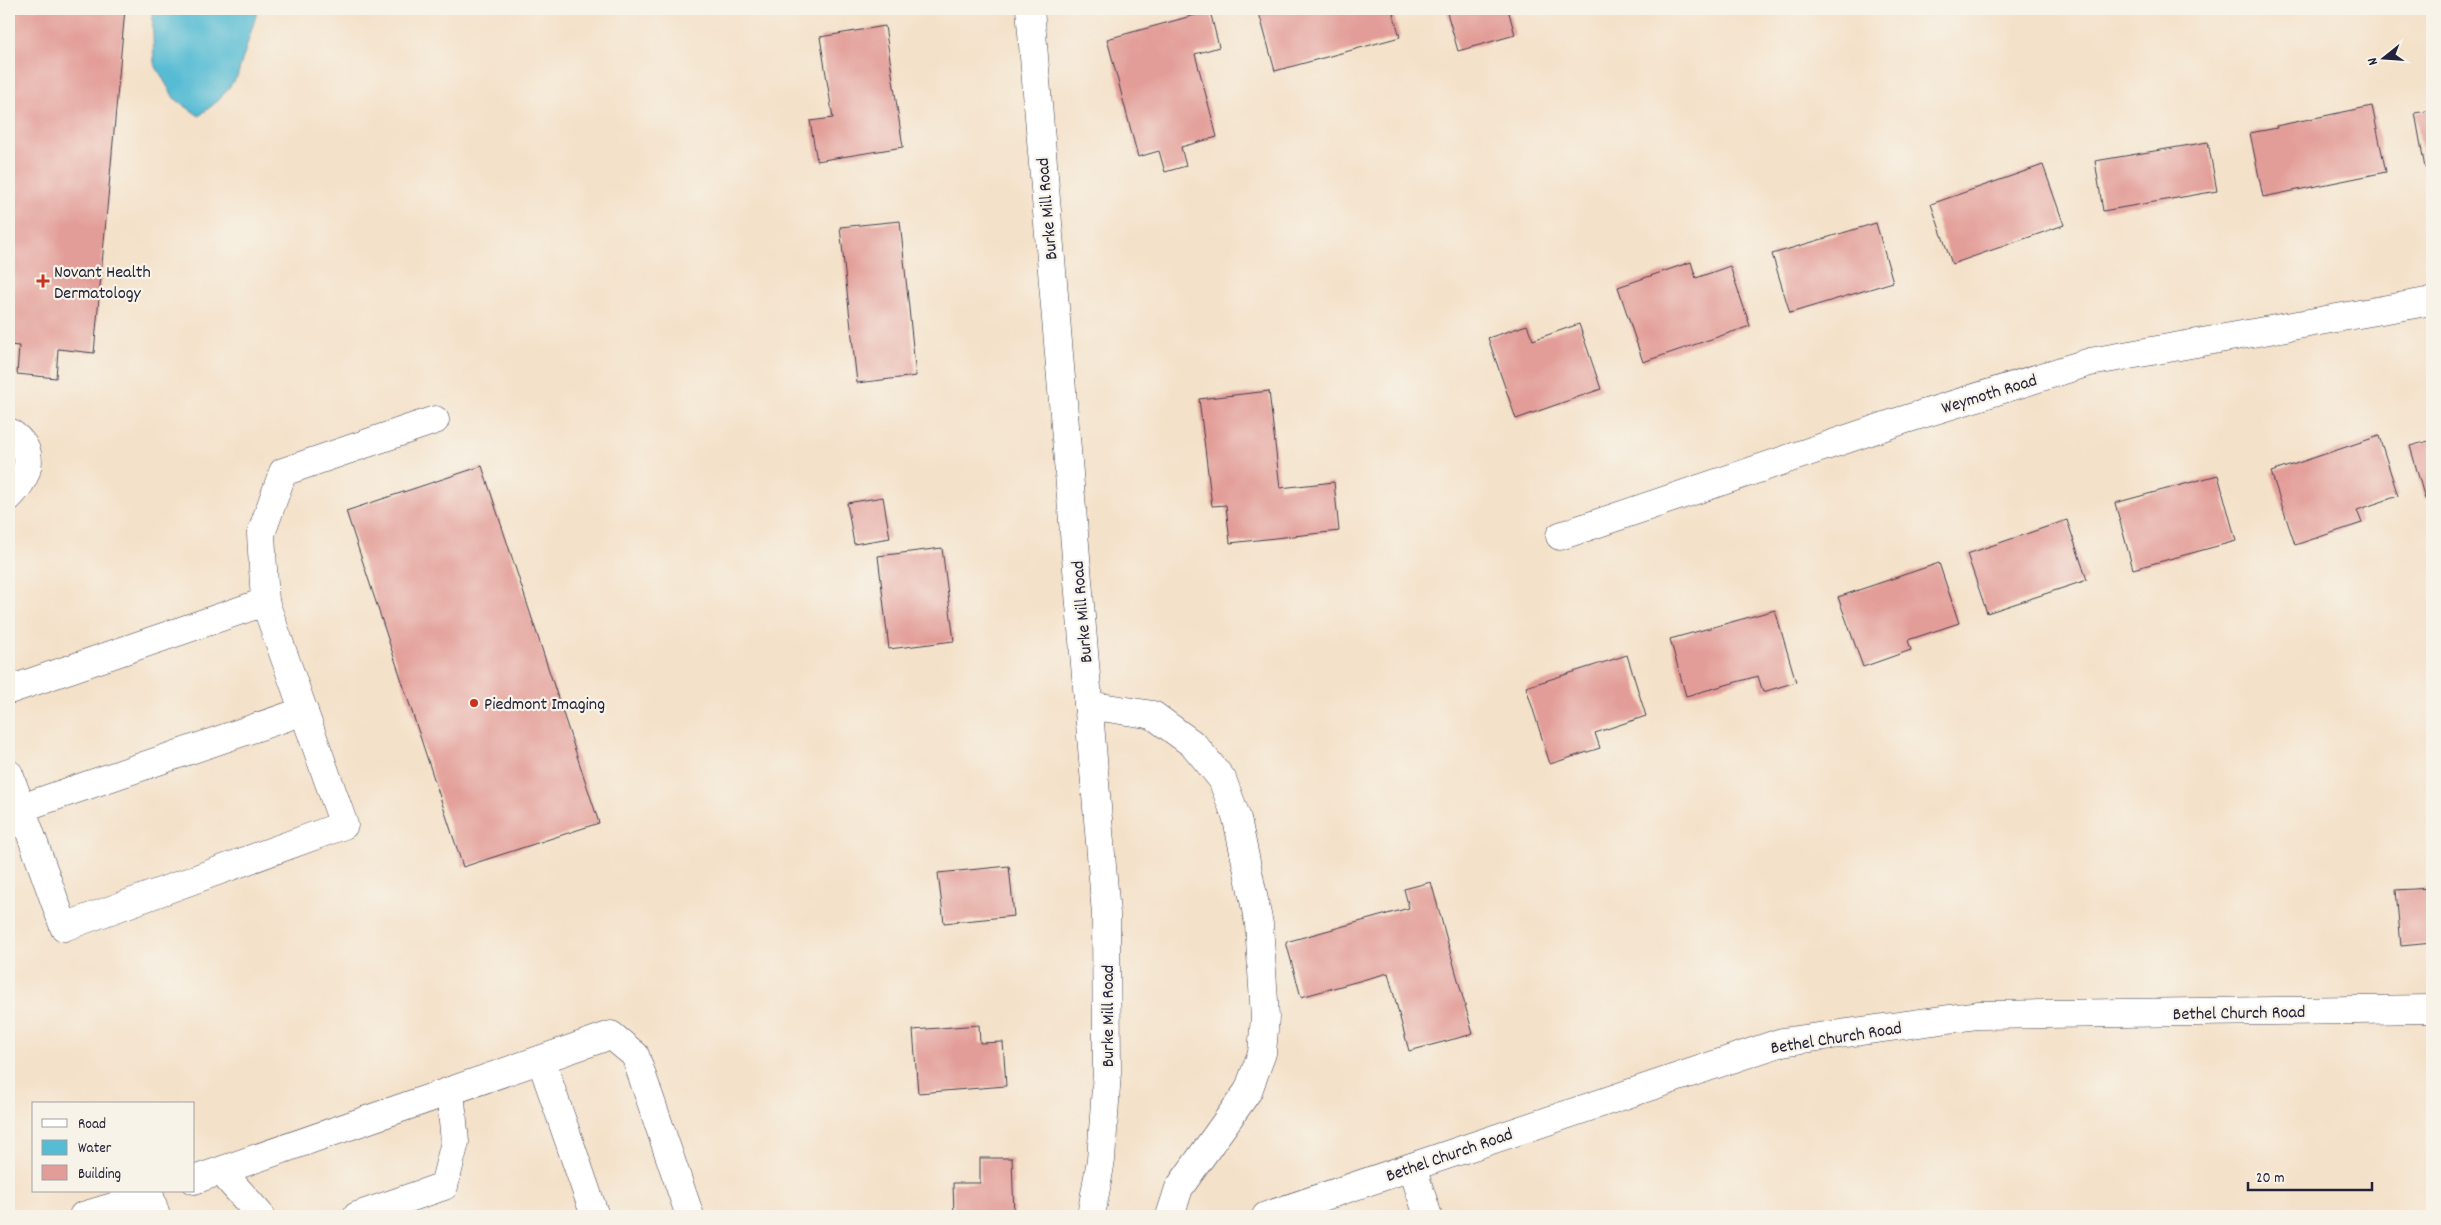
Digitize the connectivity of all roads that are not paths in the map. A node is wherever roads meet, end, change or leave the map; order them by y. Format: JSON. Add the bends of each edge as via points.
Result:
{"nodes":[{"id":1,"x":1030,"y":9,"type":"edge"},
{"id":2,"x":2432,"y":301,"type":"edge"},
{"id":3,"x":436,"y":420,"type":"dead end"},
{"id":4,"x":9,"y":432,"type":"edge"},
{"id":5,"x":9,"y":497,"type":"edge"},
{"id":6,"x":1560,"y":536,"type":"dead end"},
{"id":7,"x":265,"y":602,"type":"junction"},
{"id":8,"x":9,"y":690,"type":"edge"},
{"id":9,"x":1088,"y":705,"type":"junction"},
{"id":10,"x":304,"y":710,"type":"junction"},
{"id":11,"x":9,"y":774,"type":"edge"},
{"id":12,"x":21,"y":808,"type":"junction"},
{"id":13,"x":2432,"y":1009,"type":"edge"},
{"id":14,"x":541,"y":1060,"type":"junction"},
{"id":15,"x":450,"y":1091,"type":"junction"},
{"id":16,"x":1412,"y":1167,"type":"junction"},
{"id":17,"x":221,"y":1171,"type":"junction"},
{"id":18,"x":195,"y":1180,"type":"edge"},
{"id":19,"x":156,"y":1201,"type":"edge"},
{"id":20,"x":84,"y":1216,"type":"edge"},
{"id":21,"x":261,"y":1216,"type":"edge"},
{"id":22,"x":357,"y":1216,"type":"edge"},
{"id":23,"x":596,"y":1216,"type":"edge"},
{"id":24,"x":690,"y":1216,"type":"edge"},
{"id":25,"x":1091,"y":1216,"type":"edge"},
{"id":26,"x":1170,"y":1216,"type":"edge"},
{"id":27,"x":1266,"y":1216,"type":"edge"},
{"id":28,"x":1428,"y":1216,"type":"edge"}],
"edges":[{"from":1,"to":9,"type":"street","name":"Burke Mill Road"},
{"from":2,"to":6,"type":"street","name":"Weymoth Road","via":[[2090,362],[1897,422]]},
{"from":3,"to":7,"type":"street","via":[[284,472],[261,534]]},
{"from":4,"to":5,"type":"street","via":[[25,448],[29,464],[21,484]]},
{"from":7,"to":8,"type":"street"},
{"from":7,"to":10,"type":"street"},
{"from":9,"to":25,"type":"street","name":"Burke Mill Road","via":[[1106,914],[1108,1072],[1101,1160]]},
{"from":9,"to":26,"type":"street","via":[[1153,715],[1194,745],[1222,779],[1237,819],[1260,924],[1265,1018],[1262,1053],[1248,1091],[1179,1188]]},
{"from":10,"to":12,"type":"street"},
{"from":10,"to":12,"type":"street","via":[[344,825],[64,927]]},
{"from":11,"to":12,"type":"street"},
{"from":13,"to":16,"type":"street","name":"Bethel Church Road","via":[[1978,1015],[1782,1042]]},
{"from":14,"to":15,"type":"street"},
{"from":14,"to":23,"type":"street"},
{"from":14,"to":24,"type":"street","via":[[611,1035],[635,1055]]},
{"from":15,"to":17,"type":"street"},
{"from":15,"to":22,"type":"street","via":[[455,1142],[444,1186]]},
{"from":16,"to":27,"type":"street","name":"Bethel Church Road"},
{"from":16,"to":28,"type":"street"},
{"from":17,"to":18,"type":"street"},
{"from":17,"to":21,"type":"street"},
{"from":19,"to":20,"type":"street"}]}
